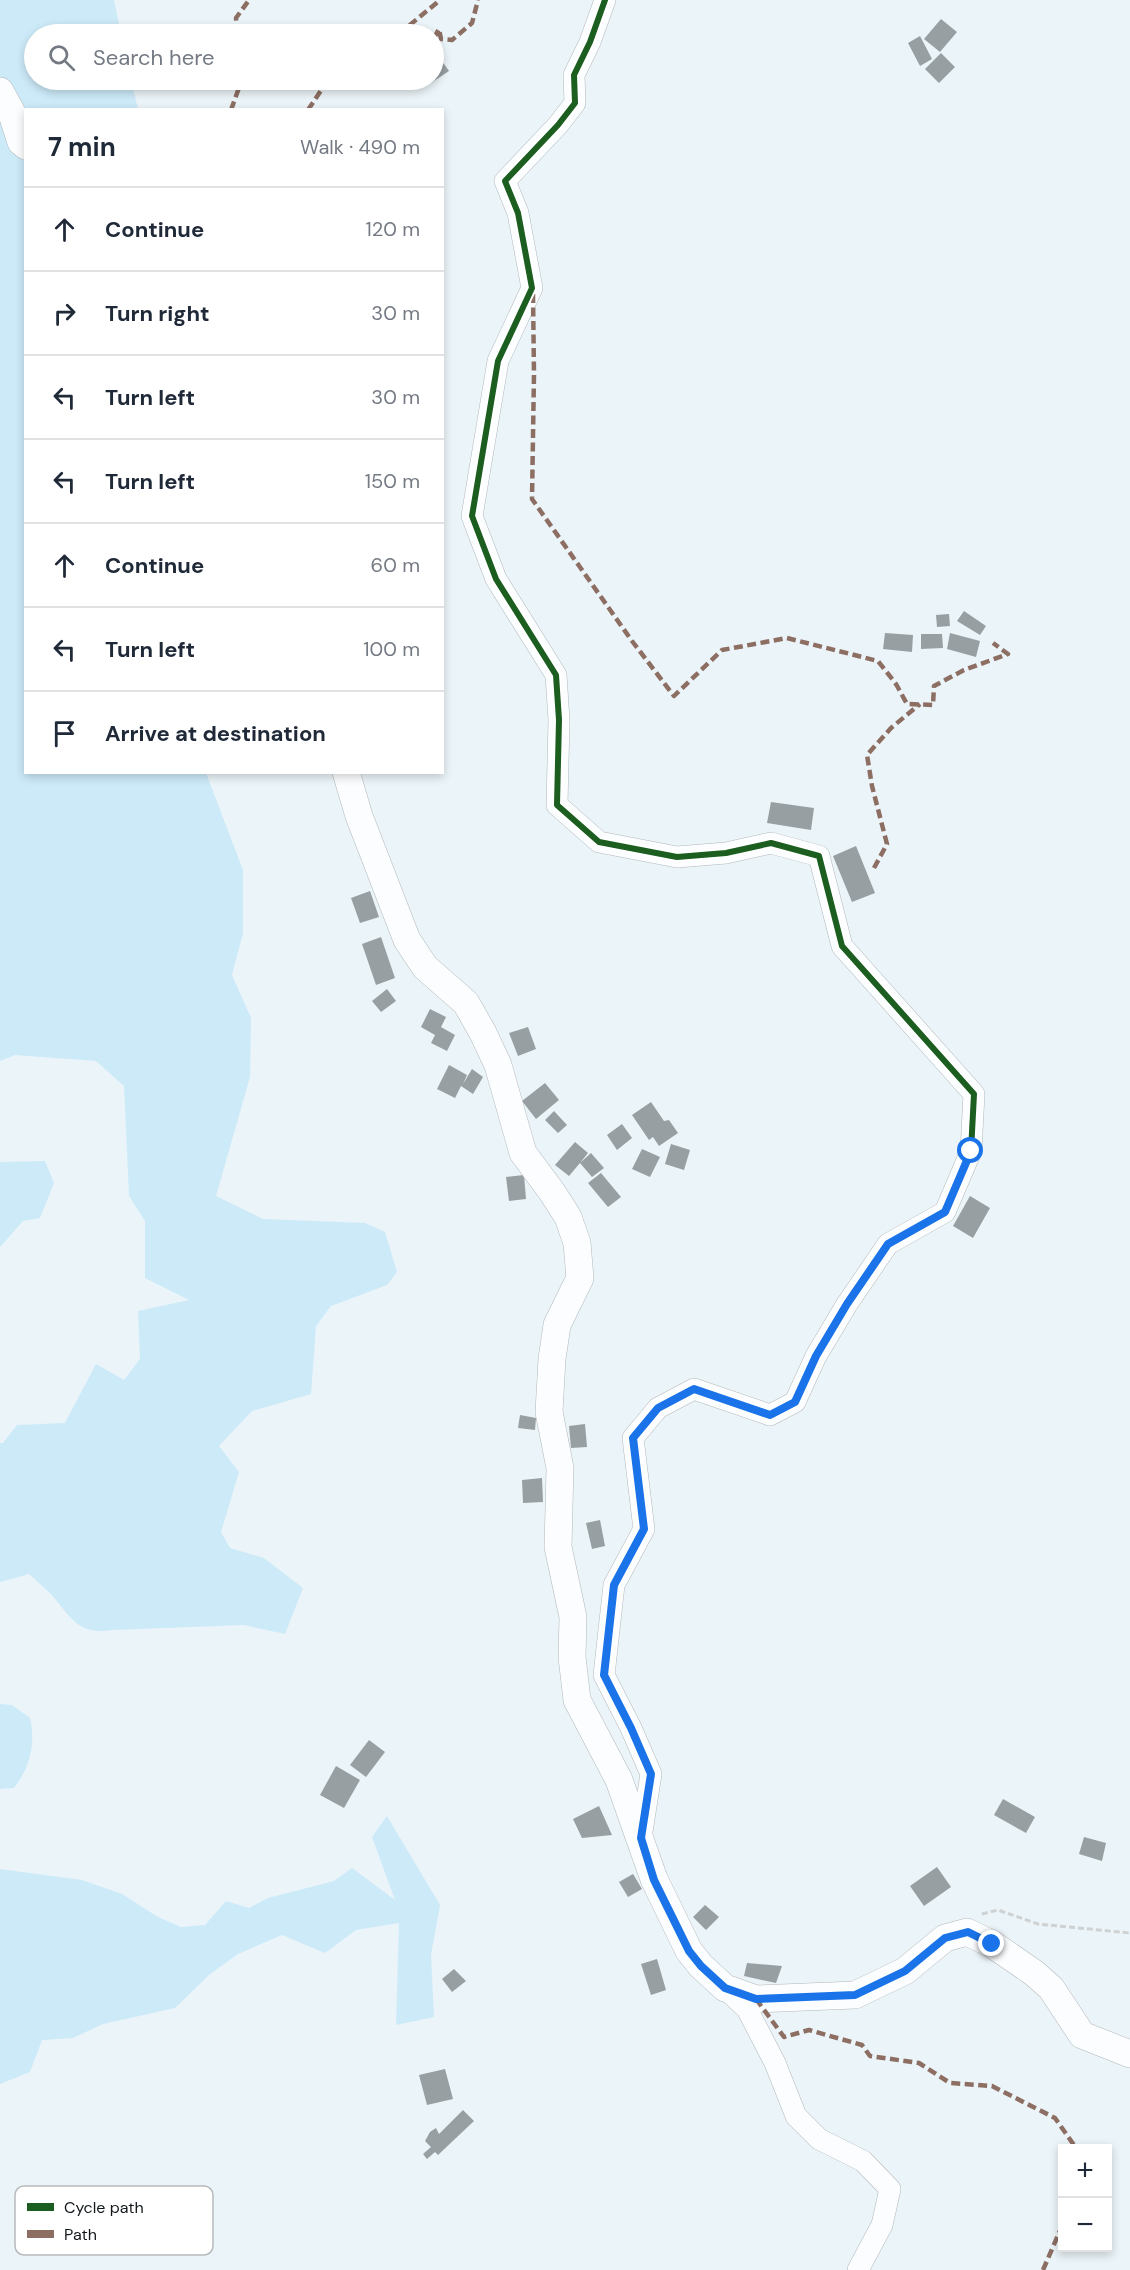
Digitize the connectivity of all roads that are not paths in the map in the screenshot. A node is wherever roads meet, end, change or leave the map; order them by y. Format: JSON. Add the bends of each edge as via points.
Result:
{"nodes":[{"id":1,"x":605,"y":0,"type":"edge"},
{"id":2,"x":0,"y":91,"type":"edge"},
{"id":3,"x":24,"y":144,"type":"edge"},
{"id":4,"x":347,"y":774,"type":"edge"},
{"id":5,"x":641,"y":1838,"type":"junction"},
{"id":6,"x":725,"y":1988,"type":"junction"},
{"id":7,"x":1130,"y":2054,"type":"edge"},
{"id":8,"x":858,"y":2270,"type":"edge"}],
"edges":[{"from":1,"to":5,"type":"street","via":[[574,75],[575,102],[505,181],[518,213],[532,288],[498,361],[472,516],[496,579],[556,675],[560,720],[557,805],[599,842],[677,857],[726,853],[771,843],[819,856],[842,946],[974,1094],[971,1151],[945,1212],[888,1244],[816,1356],[795,1402],[770,1415],[694,1389],[658,1408],[633,1438],[644,1529],[614,1585],[604,1675],[651,1774]]},
{"from":2,"to":3,"type":"street"},
{"from":4,"to":5,"type":"street","via":[[407,940],[425,967],[466,1003],[483,1033],[498,1065],[523,1153],[562,1209],[577,1243],[580,1278],[557,1325],[552,1359],[549,1412],[560,1468],[558,1547],[573,1617],[577,1700],[619,1780]]},
{"from":5,"to":6,"type":"street","via":[[654,1880],[689,1951]]},
{"from":6,"to":7,"type":"street","via":[[756,1999],[855,1995],[905,1971],[945,1938],[968,1932],[992,1944],[1051,1988],[1082,2035]]},
{"from":6,"to":8,"type":"street","via":[[747,2009],[796,2116],[819,2139],[863,2162],[890,2189],[882,2225]]}]}
